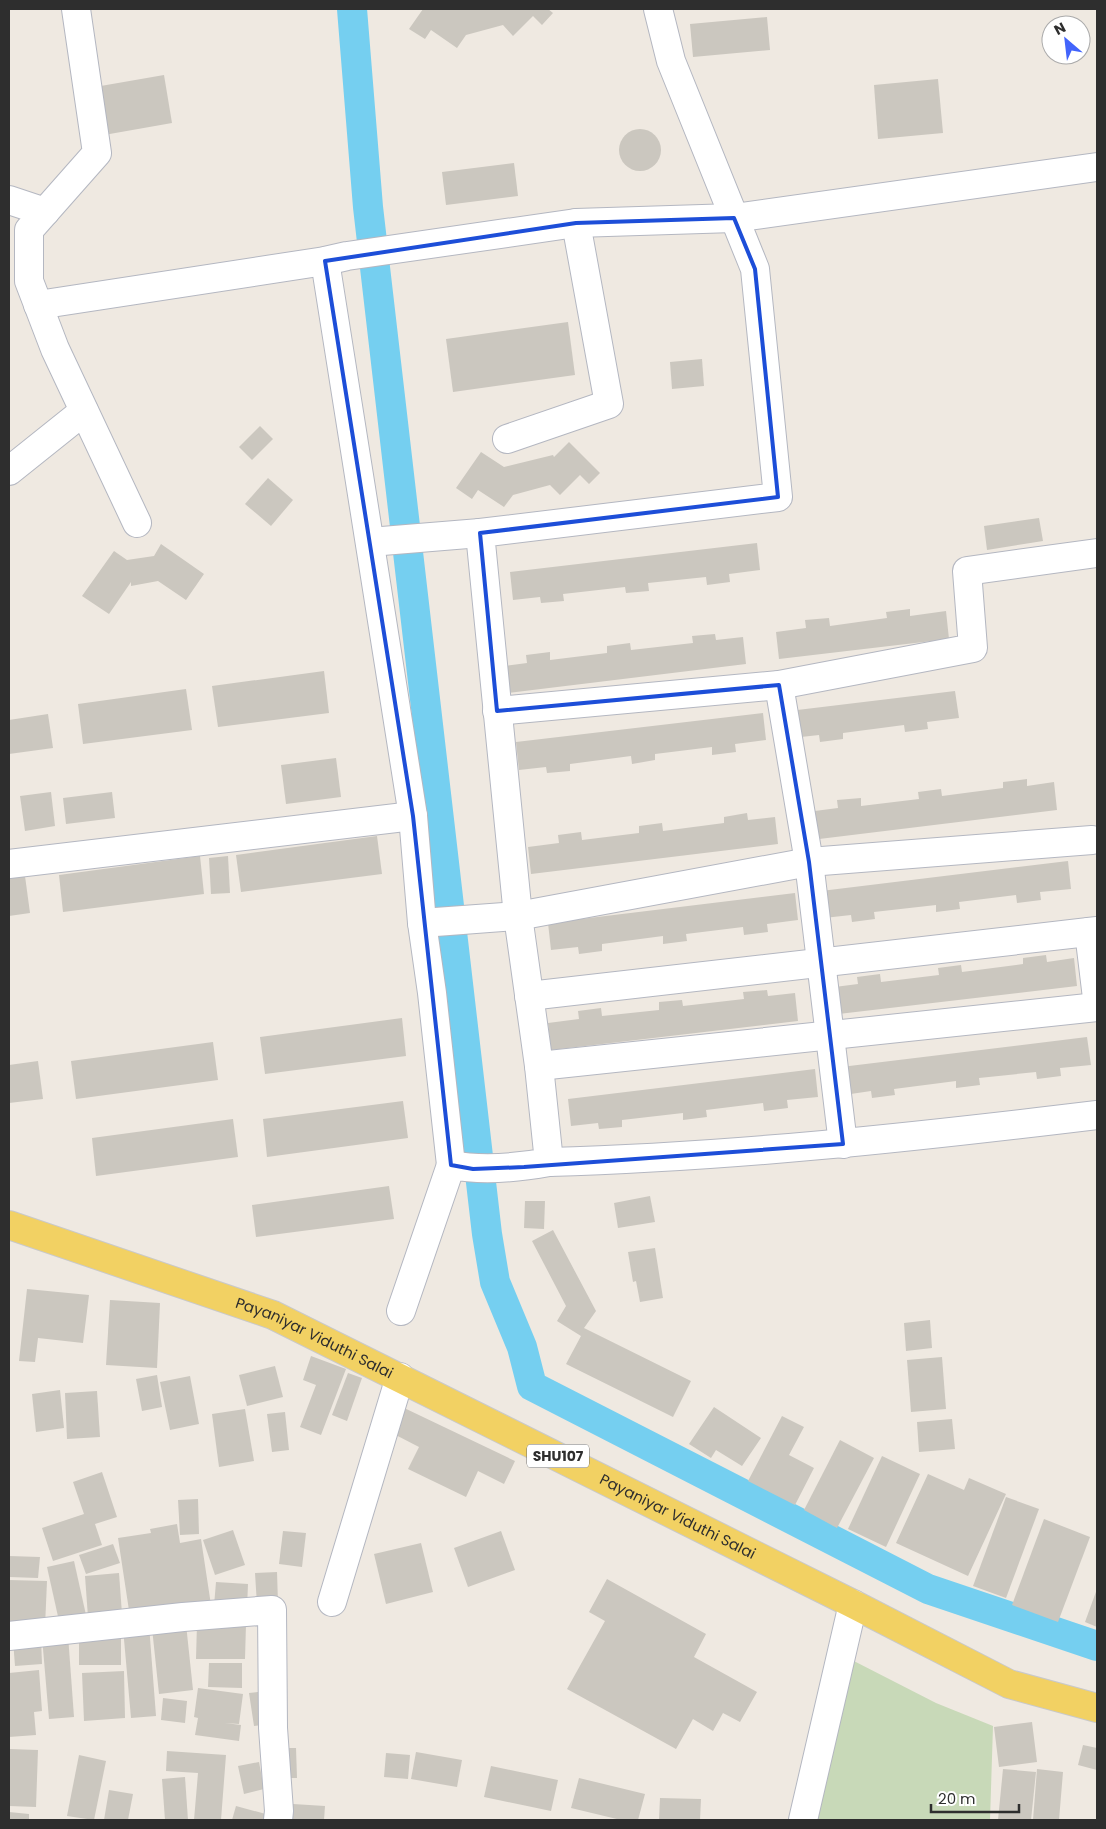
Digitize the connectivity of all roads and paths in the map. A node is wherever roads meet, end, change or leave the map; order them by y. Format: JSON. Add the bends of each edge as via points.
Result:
{"nodes":[{"id":1,"x":76,"y":9,"type":"edge"},
{"id":2,"x":658,"y":9,"type":"edge"},
{"id":3,"x":1097,"y":167,"type":"edge"},
{"id":4,"x":9,"y":200,"type":"edge"},
{"id":5,"x":46,"y":212,"type":"junction"},
{"id":6,"x":734,"y":218,"type":"junction"},
{"id":7,"x":576,"y":223,"type":"junction"},
{"id":8,"x":336,"y":259,"type":"junction"},
{"id":9,"x":38,"y":305,"type":"junction"},
{"id":10,"x":84,"y":411,"type":"junction"},
{"id":11,"x":508,"y":438,"type":"dead end"},
{"id":12,"x":9,"y":471,"type":"edge"},
{"id":13,"x":137,"y":524,"type":"dead end"},
{"id":14,"x":480,"y":533,"type":"junction"},
{"id":15,"x":383,"y":542,"type":"junction"},
{"id":16,"x":1097,"y":553,"type":"edge"},
{"id":17,"x":779,"y":684,"type":"junction"},
{"id":18,"x":497,"y":711,"type":"junction"},
{"id":19,"x":413,"y":816,"type":"junction"},
{"id":20,"x":1092,"y":840,"type":"dead end"},
{"id":21,"x":809,"y":862,"type":"junction"},
{"id":22,"x":9,"y":864,"type":"edge"},
{"id":23,"x":509,"y":917,"type":"junction"},
{"id":24,"x":432,"y":922,"type":"junction"},
{"id":25,"x":1093,"y":931,"type":"edge"},
{"id":26,"x":821,"y":962,"type":"junction"},
{"id":27,"x":529,"y":996,"type":"junction"},
{"id":28,"x":1097,"y":998,"type":"edge"},
{"id":29,"x":1097,"y":1006,"type":"edge"},
{"id":30,"x":830,"y":1034,"type":"junction"},
{"id":31,"x":539,"y":1066,"type":"junction"},
{"id":32,"x":1097,"y":1115,"type":"edge"},
{"id":33,"x":843,"y":1144,"type":"junction"},
{"id":34,"x":536,"y":1165,"type":"junction"},
{"id":35,"x":462,"y":1167,"type":"junction"},
{"id":36,"x":9,"y":1225,"type":"edge"},
{"id":37,"x":401,"y":1311,"type":"dead end"},
{"id":38,"x":400,"y":1377,"type":"junction"},
{"id":39,"x":332,"y":1602,"type":"dead end"},
{"id":40,"x":853,"y":1604,"type":"junction"},
{"id":41,"x":9,"y":1636,"type":"edge"},
{"id":42,"x":1097,"y":1708,"type":"edge"},
{"id":43,"x":278,"y":1820,"type":"edge"},
{"id":44,"x":803,"y":1820,"type":"edge"}],
"edges":[{"from":1,"to":5,"type":"street","via":[[97,153]]},
{"from":2,"to":6,"type":"street","via":[[671,61]]},
{"from":3,"to":6,"type":"street"},
{"from":4,"to":5,"type":"street"},
{"from":5,"to":9,"type":"street","via":[[29,230],[29,281]]},
{"from":6,"to":7,"type":"street"},
{"from":6,"to":14,"type":"street","via":[[755,269],[778,497]]},
{"from":7,"to":8,"type":"street"},
{"from":7,"to":11,"type":"street","via":[[609,404]]},
{"from":8,"to":9,"type":"street"},
{"from":8,"to":15,"type":"street"},
{"from":9,"to":10,"type":"street"},
{"from":10,"to":12,"type":"street"},
{"from":10,"to":13,"type":"street"},
{"from":14,"to":15,"type":"street"},
{"from":14,"to":18,"type":"street"},
{"from":15,"to":19,"type":"street"},
{"from":16,"to":17,"type":"street","via":[[967,571],[974,648]]},
{"from":17,"to":18,"type":"street"},
{"from":17,"to":21,"type":"street"},
{"from":18,"to":23,"type":"street"},
{"from":19,"to":22,"type":"street"},
{"from":19,"to":24,"type":"street"},
{"from":20,"to":21,"type":"street"},
{"from":21,"to":23,"type":"street"},
{"from":21,"to":26,"type":"street"},
{"from":23,"to":24,"type":"street"},
{"from":23,"to":27,"type":"street"},
{"from":24,"to":35,"type":"street","via":[[432,993]]},
{"from":25,"to":26,"type":"street"},
{"from":25,"to":28,"type":"street"},
{"from":26,"to":27,"type":"street"},
{"from":26,"to":30,"type":"street"},
{"from":27,"to":31,"type":"street"},
{"from":29,"to":30,"type":"street"},
{"from":30,"to":31,"type":"street"},
{"from":30,"to":33,"type":"street"},
{"from":31,"to":34,"type":"street"},
{"from":32,"to":33,"type":"street"},
{"from":33,"to":34,"type":"street"},
{"from":34,"to":35,"type":"street"},
{"from":35,"to":37,"type":"street"},
{"from":36,"to":38,"type":"main road","name":"Payaniyar Viduthi Salai","number":"SHU107","via":[[274,1315]]},
{"from":38,"to":39,"type":"street"},
{"from":38,"to":40,"type":"main road","name":"Payaniyar Viduthi Salai","number":"SHU107"},
{"from":40,"to":42,"type":"main road","name":"Payaniyar Viduthi Salai","number":"SHU107","via":[[1009,1684]]},
{"from":40,"to":44,"type":"street"},
{"from":41,"to":43,"type":"street","via":[[183,1616],[272,1610]]}]}
